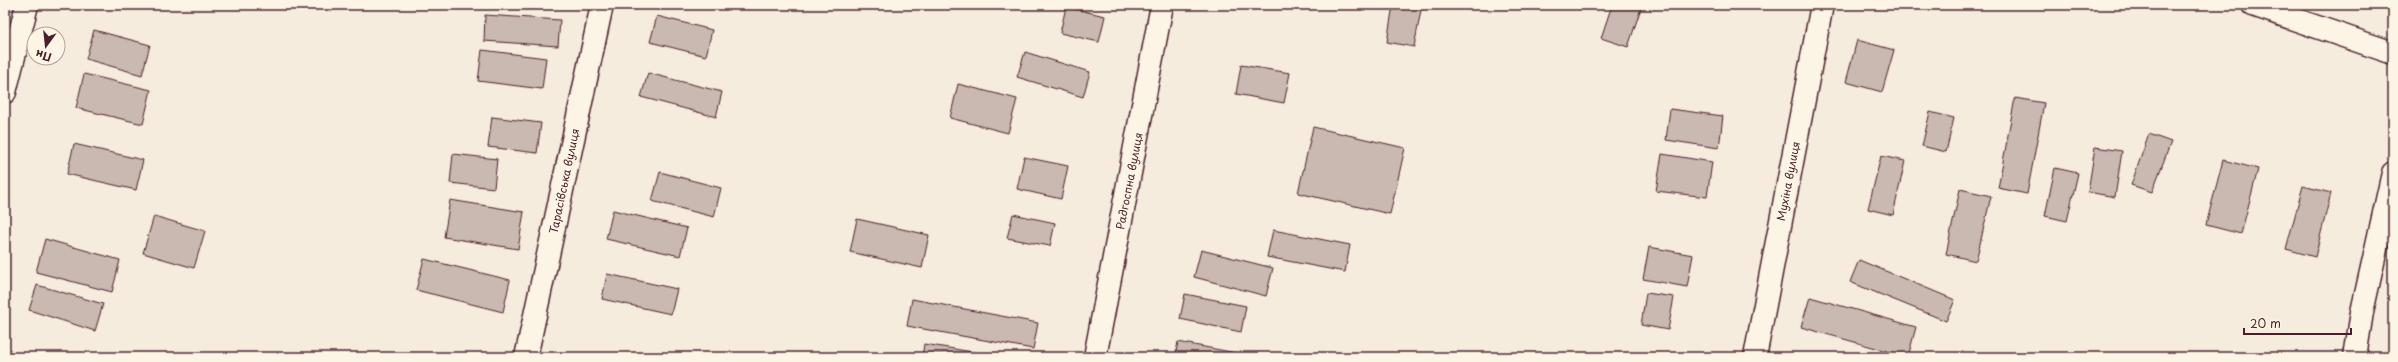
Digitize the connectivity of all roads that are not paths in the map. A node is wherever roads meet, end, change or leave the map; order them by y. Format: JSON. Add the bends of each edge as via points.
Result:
{"nodes":[{"id":1,"x":27,"y":5,"type":"edge"},
{"id":2,"x":602,"y":5,"type":"edge"},
{"id":3,"x":1162,"y":5,"type":"edge"},
{"id":4,"x":1822,"y":5,"type":"edge"},
{"id":5,"x":2253,"y":5,"type":"edge"},
{"id":6,"x":2393,"y":53,"type":"edge"},
{"id":7,"x":5,"y":92,"type":"edge"},
{"id":8,"x":2393,"y":173,"type":"edge"},
{"id":9,"x":526,"y":357,"type":"edge"},
{"id":10,"x":1096,"y":357,"type":"edge"},
{"id":11,"x":1755,"y":357,"type":"edge"},
{"id":12,"x":2355,"y":357,"type":"edge"}],
"edges":[{"from":1,"to":7,"type":"street"},
{"from":2,"to":9,"type":"street","name":"Тарасівська вулиця"},
{"from":3,"to":10,"type":"street","name":"Радгоспна вулиця"},
{"from":4,"to":11,"type":"street","name":"Мухіна вулиця"},
{"from":5,"to":6,"type":"street"},
{"from":8,"to":12,"type":"street","via":[[2362,312]]}]}
